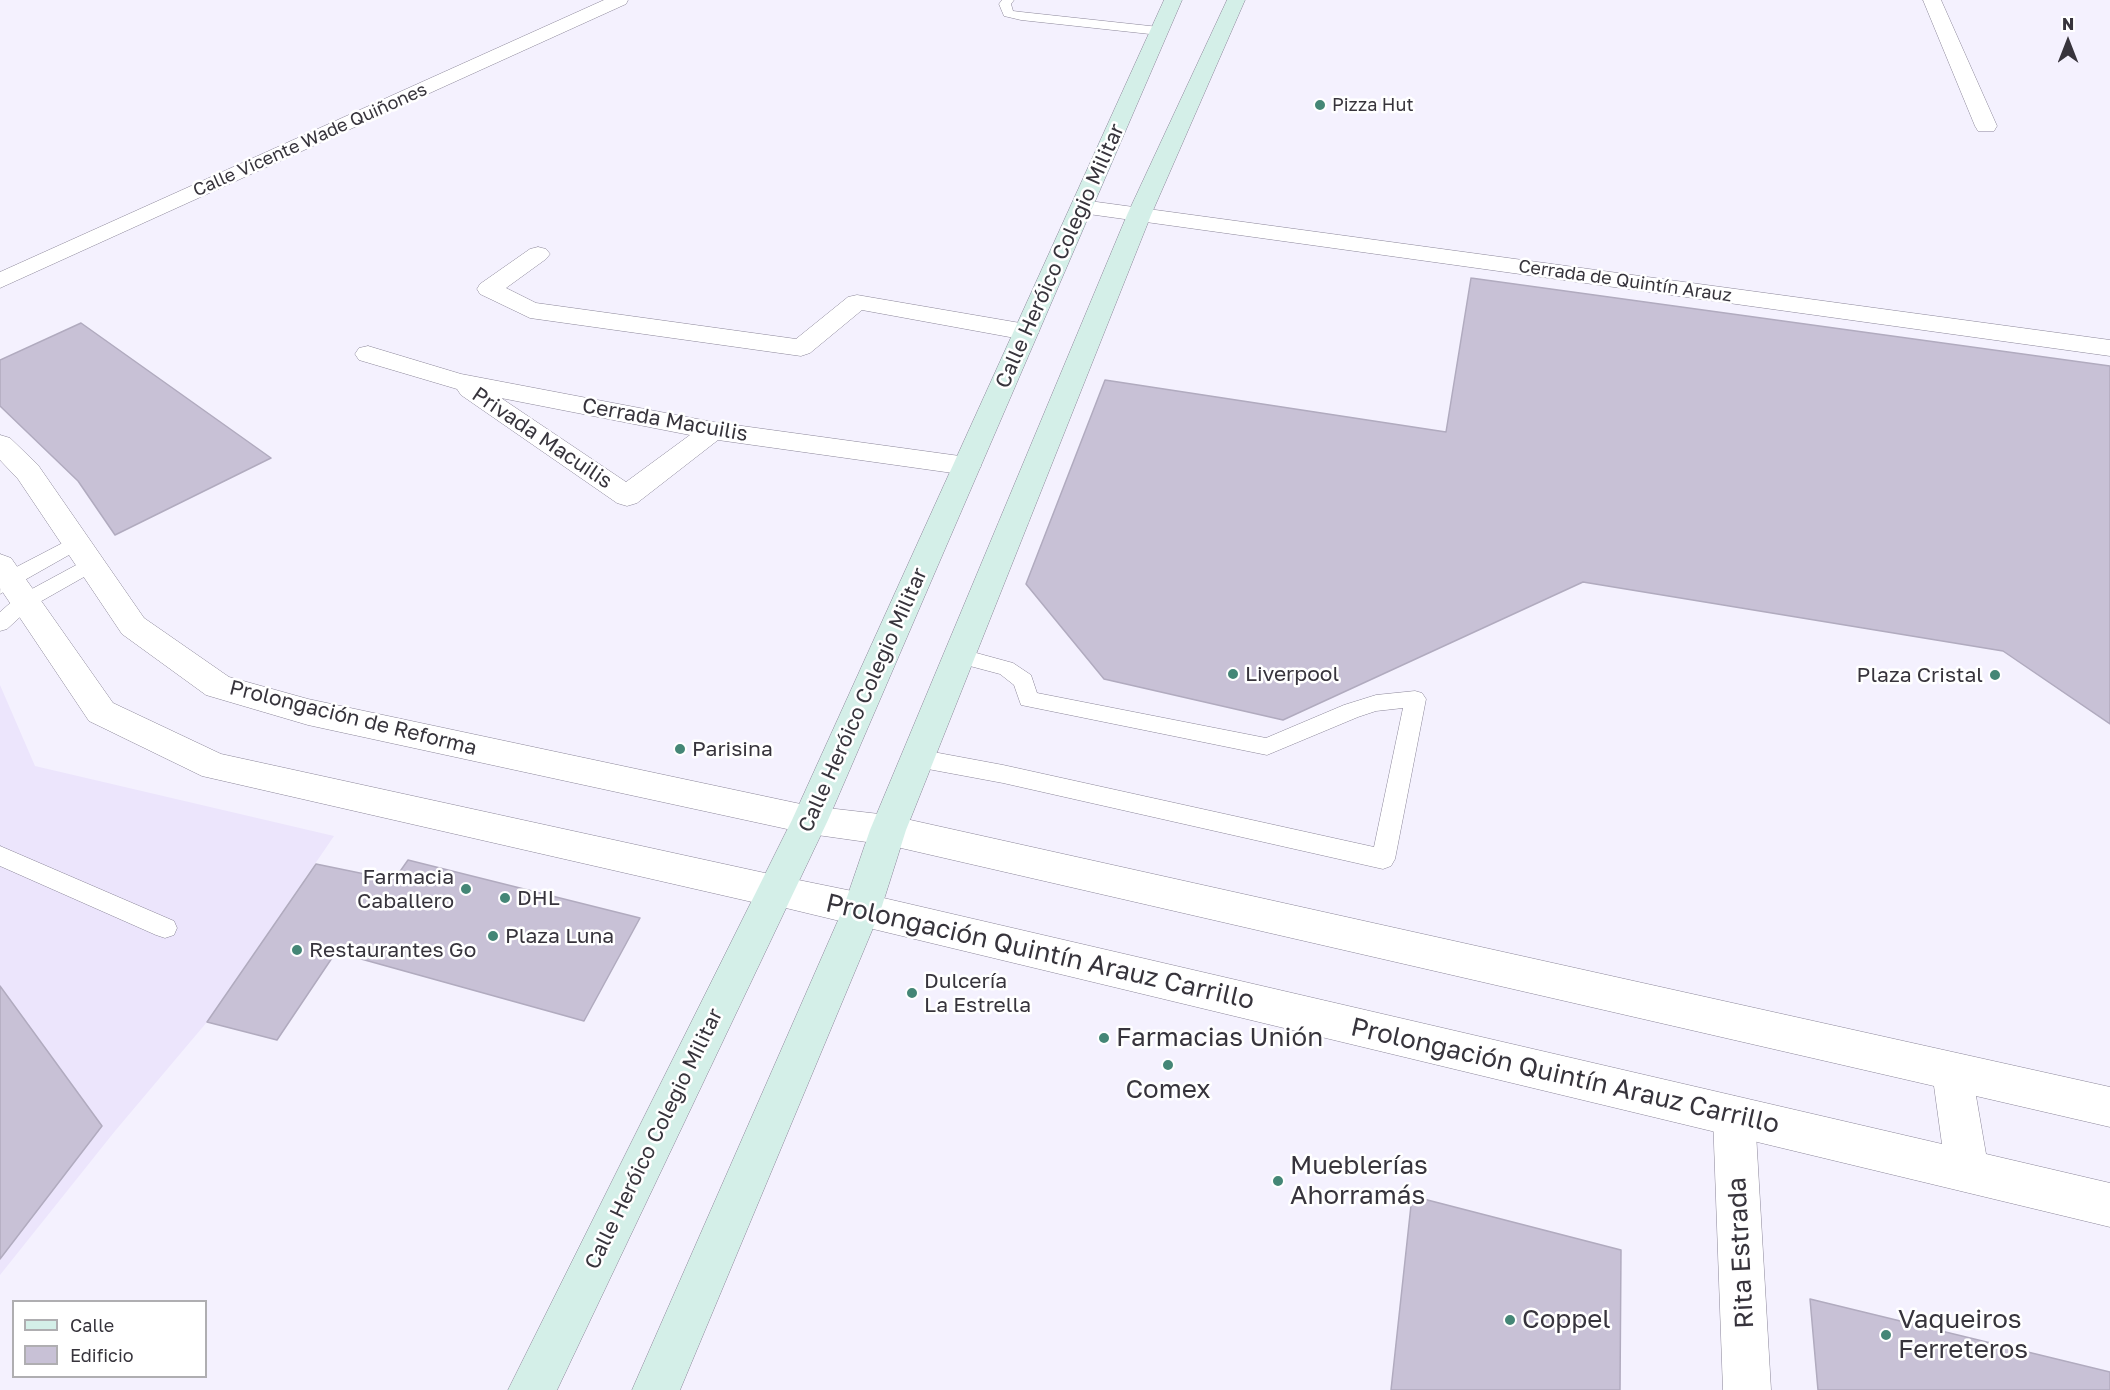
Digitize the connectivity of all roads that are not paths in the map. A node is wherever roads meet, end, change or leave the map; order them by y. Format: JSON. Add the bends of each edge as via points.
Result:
{"nodes":[{"id":1,"x":619,"y":0,"type":"edge"},
{"id":2,"x":1008,"y":0,"type":"edge"},
{"id":3,"x":1173,"y":0,"type":"edge"},
{"id":4,"x":1236,"y":0,"type":"edge"},
{"id":5,"x":1932,"y":0,"type":"edge"},
{"id":6,"x":1159,"y":31,"type":"junction"},
{"id":7,"x":1986,"y":126,"type":"dead end"},
{"id":8,"x":1082,"y":207,"type":"junction"},
{"id":9,"x":1139,"y":215,"type":"junction"},
{"id":10,"x":538,"y":254,"type":"dead end"},
{"id":11,"x":0,"y":280,"type":"edge"},
{"id":12,"x":1026,"y":332,"type":"junction"},
{"id":13,"x":2110,"y":348,"type":"edge"},
{"id":14,"x":368,"y":354,"type":"dead end"},
{"id":15,"x":457,"y":381,"type":"junction"},
{"id":16,"x":713,"y":431,"type":"junction"},
{"id":17,"x":0,"y":444,"type":"edge"},
{"id":18,"x":967,"y":466,"type":"junction"},
{"id":19,"x":83,"y":553,"type":"junction"},
{"id":20,"x":6,"y":591,"type":"edge"},
{"id":21,"x":958,"y":656,"type":"junction"},
{"id":22,"x":916,"y":758,"type":"junction"},
{"id":23,"x":810,"y":820,"type":"junction"},
{"id":24,"x":888,"y":830,"type":"junction"},
{"id":25,"x":0,"y":856,"type":"edge"},
{"id":26,"x":774,"y":891,"type":"junction"},
{"id":27,"x":862,"y":909,"type":"junction"},
{"id":28,"x":165,"y":928,"type":"dead end"},
{"id":29,"x":1952,"y":1071,"type":"junction"},
{"id":30,"x":2110,"y":1107,"type":"edge"},
{"id":31,"x":1734,"y":1116,"type":"junction"},
{"id":32,"x":1967,"y":1171,"type":"junction"},
{"id":33,"x":2110,"y":1205,"type":"edge"},
{"id":34,"x":532,"y":1390,"type":"edge"},
{"id":35,"x":656,"y":1390,"type":"edge"},
{"id":36,"x":1747,"y":1390,"type":"edge"}],
"edges":[{"from":1,"to":11,"type":"street","name":"Calle Vicente Wade Quiñones"},
{"from":2,"to":6,"type":"lane","via":[[1008,13],[1021,16]]},
{"from":3,"to":6,"type":"main road","name":"Calle Heróico Colegio Militar"},
{"from":4,"to":9,"type":"main road"},
{"from":5,"to":7,"type":"street"},
{"from":6,"to":8,"type":"main road","name":"Calle Heróico Colegio Militar"},
{"from":8,"to":9,"type":"street","name":"Cerrada de Quintín Arauz"},
{"from":8,"to":12,"type":"main road","name":"Calle Heróico Colegio Militar"},
{"from":9,"to":13,"type":"street","name":"Cerrada de Quintín Arauz"},
{"from":9,"to":21,"type":"main road"},
{"from":10,"to":12,"type":"street","via":[[489,289],[530,310],[801,348],[857,302]]},
{"from":12,"to":18,"type":"main road","name":"Calle Heróico Colegio Militar"},
{"from":14,"to":15,"type":"street","name":"Cerrada Macuilis"},
{"from":15,"to":16,"type":"street","name":"Cerrada Macuilis"},
{"from":15,"to":16,"type":"street","name":"Privada Macuilis","via":[[627,496]]},
{"from":16,"to":18,"type":"street","name":"Cerrada Macuilis"},
{"from":17,"to":19,"type":"street","name":"Prolongación de Reforma","via":[[28,471]]},
{"from":18,"to":23,"type":"main road","name":"Calle Heróico Colegio Militar"},
{"from":19,"to":20,"type":"lane"},
{"from":19,"to":20,"type":"lane"},
{"from":19,"to":23,"type":"street","name":"Prolongación de Reforma","via":[[133,626],[218,686],[308,712]]},
{"from":20,"to":26,"type":"street","via":[[101,712],[214,766]]},
{"from":21,"to":22,"type":"main road"},
{"from":21,"to":22,"type":"lane","via":[[1006,668],[1024,681],[1028,699],[1267,747],[1351,711],[1376,703],[1415,699],[1383,859]]},
{"from":22,"to":24,"type":"main road"},
{"from":23,"to":24,"type":"street"},
{"from":23,"to":26,"type":"main road","name":"Calle Heróico Colegio Militar"},
{"from":24,"to":27,"type":"main road"},
{"from":24,"to":29,"type":"street"},
{"from":25,"to":28,"type":"lane"},
{"from":26,"to":27,"type":"street","name":"Prolongación Quintín Arauz Carrillo"},
{"from":26,"to":34,"type":"main road","name":"Calle Heróico Colegio Militar"},
{"from":27,"to":31,"type":"street","name":"Prolongación Quintín Arauz Carrillo"},
{"from":27,"to":35,"type":"main road"},
{"from":29,"to":30,"type":"street"},
{"from":29,"to":32,"type":"street"},
{"from":31,"to":32,"type":"street","name":"Prolongación Quintín Arauz Carrillo"},
{"from":31,"to":36,"type":"street","name":"Rita Estrada"},
{"from":32,"to":33,"type":"street","name":"Prolongación Quintín Arauz Carrillo"}]}
